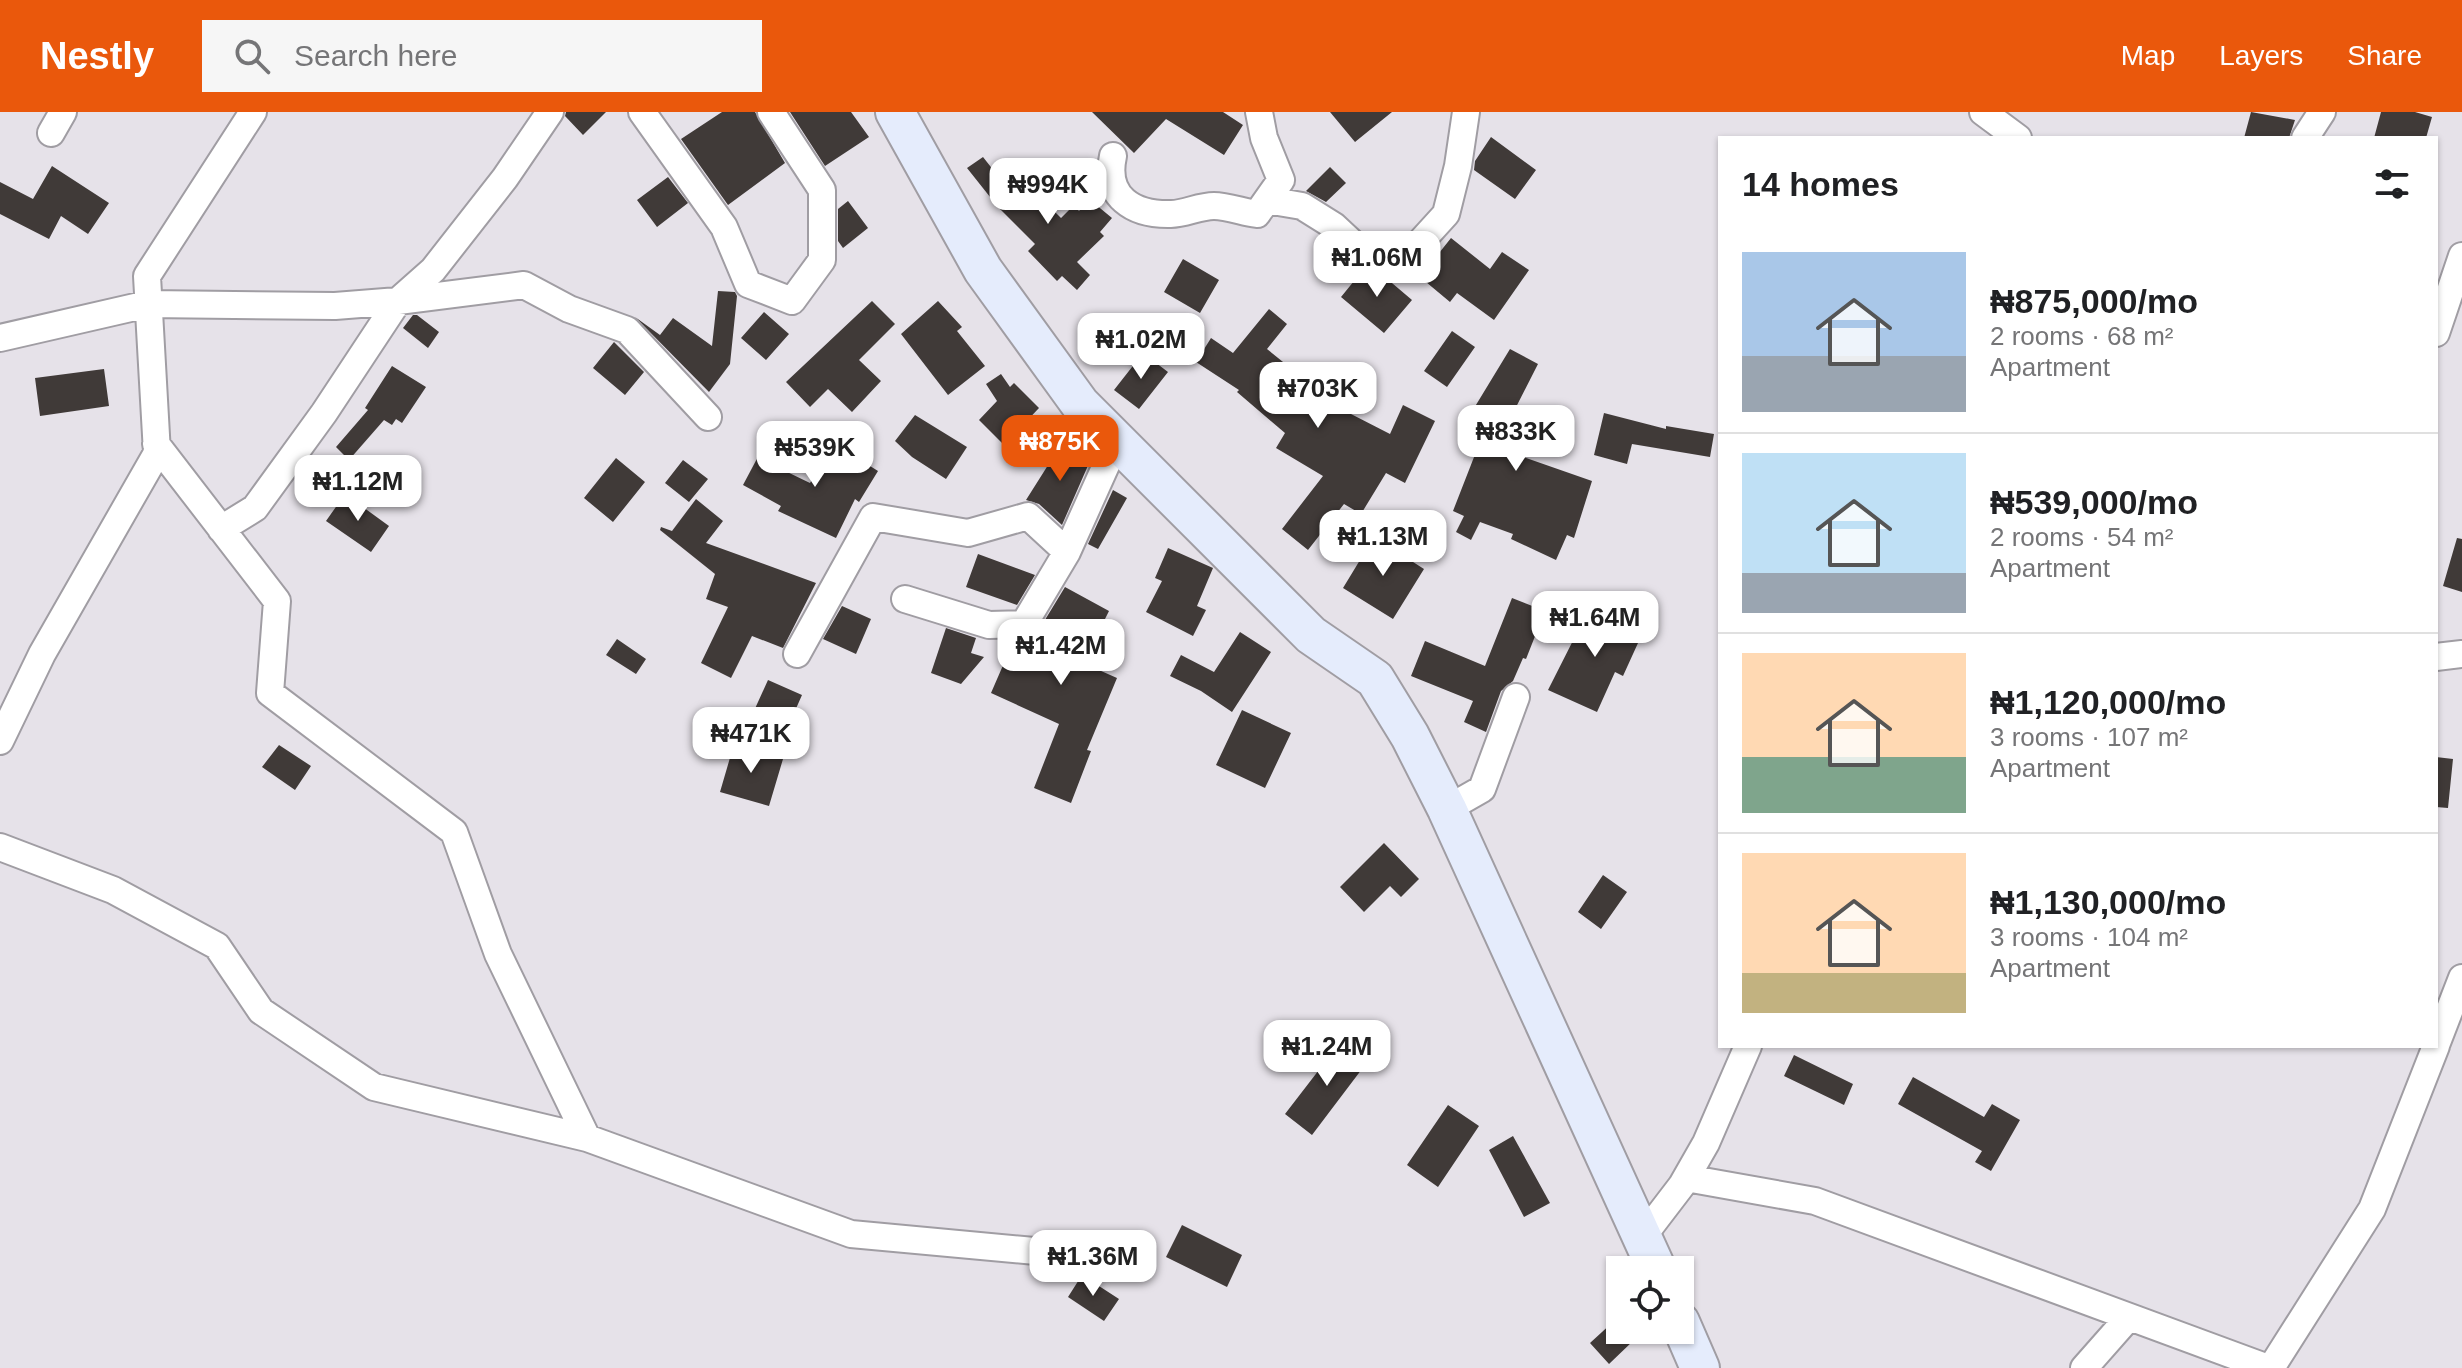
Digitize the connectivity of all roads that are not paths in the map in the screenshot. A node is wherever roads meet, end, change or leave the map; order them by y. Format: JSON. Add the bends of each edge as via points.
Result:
{"nodes":[{"id":1,"x":253,"y":112,"type":"edge"},
{"id":2,"x":550,"y":112,"type":"edge"},
{"id":3,"x":642,"y":112,"type":"edge"},
{"id":4,"x":771,"y":112,"type":"edge"},
{"id":5,"x":895,"y":112,"type":"edge"},
{"id":6,"x":1259,"y":112,"type":"edge"},
{"id":7,"x":1466,"y":112,"type":"edge"},
{"id":8,"x":1983,"y":112,"type":"edge"},
{"id":9,"x":2322,"y":112,"type":"edge"},
{"id":10,"x":2014,"y":136,"type":"edge"},
{"id":11,"x":2306,"y":136,"type":"edge"},
{"id":12,"x":1113,"y":156,"type":"dead end"},
{"id":13,"x":1267,"y":200,"type":"junction"},
{"id":14,"x":2462,"y":256,"type":"edge"},
{"id":15,"x":398,"y":301,"type":"junction"},
{"id":16,"x":148,"y":304,"type":"junction"},
{"id":17,"x":2438,"y":327,"type":"edge"},
{"id":18,"x":0,"y":338,"type":"edge"},
{"id":19,"x":708,"y":417,"type":"dead end"},
{"id":20,"x":1116,"y":443,"type":"junction"},
{"id":21,"x":156,"y":444,"type":"junction"},
{"id":22,"x":221,"y":529,"type":"junction"},
{"id":23,"x":1067,"y":552,"type":"junction"},
{"id":24,"x":905,"y":599,"type":"dead end"},
{"id":25,"x":797,"y":654,"type":"dead end"},
{"id":26,"x":2462,"y":654,"type":"edge"},
{"id":27,"x":2438,"y":657,"type":"edge"},
{"id":28,"x":1516,"y":697,"type":"dead end"},
{"id":29,"x":0,"y":741,"type":"edge"},
{"id":30,"x":1447,"y":809,"type":"junction"},
{"id":31,"x":0,"y":847,"type":"edge"},
{"id":32,"x":2462,"y":978,"type":"edge"},
{"id":33,"x":2438,"y":1041,"type":"edge"},
{"id":34,"x":1747,"y":1048,"type":"edge"},
{"id":35,"x":2435,"y":1048,"type":"edge"},
{"id":36,"x":587,"y":1138,"type":"junction"},
{"id":37,"x":1686,"y":1178,"type":"junction"},
{"id":38,"x":1650,"y":1253,"type":"edge"},
{"id":39,"x":1078,"y":1255,"type":"dead end"},
{"id":40,"x":2129,"y":1317,"type":"junction"},
{"id":41,"x":1690,"y":1344,"type":"edge"},
{"id":42,"x":1700,"y":1368,"type":"edge"},
{"id":43,"x":2084,"y":1368,"type":"edge"},
{"id":44,"x":2269,"y":1368,"type":"edge"}],
"edges":[{"from":1,"to":16,"type":"street","via":[[147,276]]},
{"from":2,"to":15,"type":"street","via":[[433,270]]},
{"from":3,"to":4,"type":"street","via":[[724,227],[748,284],[792,301],[822,260],[822,190]]},
{"from":5,"to":20,"type":"main road","via":[[983,270],[1080,404]]},
{"from":6,"to":13,"type":"street","via":[[1281,180]]},
{"from":7,"to":13,"type":"street","via":[[1446,214],[1405,259],[1364,254],[1302,206]]},
{"from":8,"to":10,"type":"street"},
{"from":9,"to":11,"type":"street"},
{"from":12,"to":13,"type":"street","via":[[1109,174],[1117,195],[1140,212],[1173,214],[1213,206],[1257,214]]},
{"from":14,"to":17,"type":"street"},
{"from":15,"to":16,"type":"street","via":[[335,306]]},
{"from":15,"to":19,"type":"street","via":[[524,285],[627,330]]},
{"from":15,"to":22,"type":"street","via":[[255,508]]},
{"from":16,"to":18,"type":"street"},
{"from":16,"to":21,"type":"street"},
{"from":20,"to":23,"type":"street"},
{"from":20,"to":30,"type":"main road","via":[[1311,635],[1375,679]]},
{"from":21,"to":22,"type":"street"},
{"from":21,"to":29,"type":"street","via":[[157,453],[42,654]]},
{"from":22,"to":36,"type":"street","via":[[277,601],[270,693],[454,832],[498,954]]},
{"from":23,"to":24,"type":"street","via":[[1024,624],[989,625]]},
{"from":23,"to":25,"type":"street","via":[[1028,516],[968,533],[873,517]]},
{"from":26,"to":27,"type":"street"},
{"from":28,"to":30,"type":"street","via":[[1482,789]]},
{"from":30,"to":38,"type":"main road"},
{"from":31,"to":36,"type":"street","via":[[113,890],[217,946],[261,1011],[374,1087]]},
{"from":32,"to":33,"type":"street"},
{"from":34,"to":37,"type":"street"},
{"from":35,"to":44,"type":"street","via":[[2372,1209]]},
{"from":36,"to":39,"type":"street","via":[[851,1234]]},
{"from":37,"to":38,"type":"street"},
{"from":37,"to":40,"type":"street","via":[[1815,1201]]},
{"from":40,"to":43,"type":"street"},
{"from":40,"to":44,"type":"street"},
{"from":41,"to":42,"type":"main road"}]}
